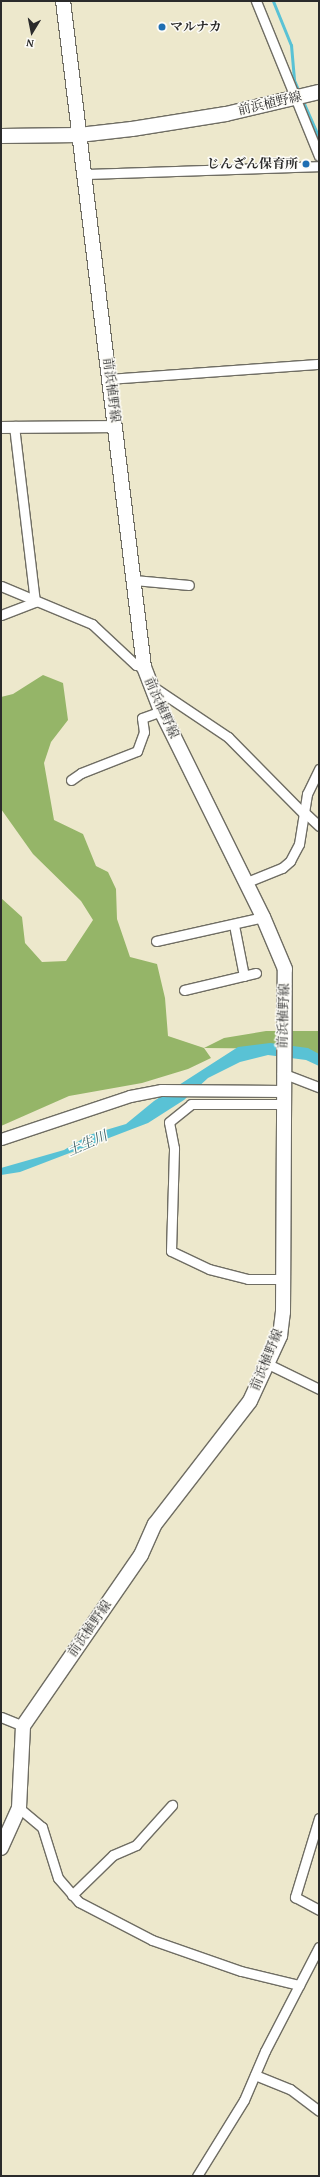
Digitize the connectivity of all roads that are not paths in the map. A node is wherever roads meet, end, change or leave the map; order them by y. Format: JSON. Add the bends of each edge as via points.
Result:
{"nodes":[{"id":1,"x":63,"y":1,"type":"edge"},
{"id":2,"x":256,"y":1,"type":"edge"},
{"id":3,"x":305,"y":96,"type":"edge"},
{"id":4,"x":79,"y":135,"type":"junction"},
{"id":5,"x":1,"y":136,"type":"edge"},
{"id":6,"x":319,"y":156,"type":"edge"},
{"id":7,"x":319,"y":166,"type":"edge"},
{"id":8,"x":84,"y":174,"type":"junction"},
{"id":9,"x":319,"y":364,"type":"edge"},
{"id":10,"x":109,"y":379,"type":"junction"},
{"id":11,"x":14,"y":426,"type":"junction"},
{"id":12,"x":115,"y":426,"type":"junction"},
{"id":13,"x":1,"y":427,"type":"edge"},
{"id":14,"x":134,"y":580,"type":"junction"},
{"id":15,"x":189,"y":585,"type":"dead end"},
{"id":16,"x":1,"y":586,"type":"edge"},
{"id":17,"x":35,"y":602,"type":"junction"},
{"id":18,"x":1,"y":615,"type":"edge"},
{"id":19,"x":144,"y":667,"type":"junction"},
{"id":20,"x":149,"y":683,"type":"junction"},
{"id":21,"x":161,"y":711,"type":"junction"},
{"id":22,"x":319,"y":769,"type":"edge"},
{"id":23,"x":71,"y":780,"type":"dead end"},
{"id":24,"x":303,"y":812,"type":"junction"},
{"id":25,"x":319,"y":826,"type":"edge"},
{"id":26,"x":247,"y":882,"type":"junction"},
{"id":27,"x":263,"y":916,"type":"junction"},
{"id":28,"x":234,"y":925,"type":"junction"},
{"id":29,"x":156,"y":941,"type":"dead end"},
{"id":30,"x":256,"y":973,"type":"dead end"},
{"id":31,"x":244,"y":976,"type":"junction"},
{"id":32,"x":184,"y":990,"type":"dead end"},
{"id":33,"x":282,"y":1069,"type":"junction"},
{"id":34,"x":319,"y":1087,"type":"edge"},
{"id":35,"x":283,"y":1098,"type":"junction"},
{"id":36,"x":1,"y":1139,"type":"edge"},
{"id":37,"x":282,"y":1279,"type":"junction"},
{"id":38,"x":268,"y":1364,"type":"junction"},
{"id":39,"x":319,"y":1389,"type":"edge"},
{"id":40,"x":1,"y":1717,"type":"edge"},
{"id":41,"x":23,"y":1726,"type":"junction"},
{"id":42,"x":172,"y":1805,"type":"dead end"},
{"id":43,"x":20,"y":1808,"type":"junction"},
{"id":44,"x":319,"y":1818,"type":"edge"},
{"id":45,"x":1,"y":1848,"type":"edge"},
{"id":46,"x":72,"y":1895,"type":"junction"},
{"id":47,"x":319,"y":1910,"type":"edge"},
{"id":48,"x":319,"y":1947,"type":"edge"},
{"id":49,"x":299,"y":1985,"type":"junction"},
{"id":50,"x":255,"y":2075,"type":"junction"},
{"id":51,"x":319,"y":2111,"type":"edge"},
{"id":52,"x":197,"y":2176,"type":"edge"}],
"edges":[{"from":1,"to":4,"type":"main road","name":"前浜植野線"},
{"from":2,"to":3,"type":"street"},
{"from":3,"to":4,"type":"main road","name":"前浜植野線","via":[[226,114]]},
{"from":3,"to":6,"type":"street"},
{"from":4,"to":5,"type":"main road","name":"前浜植野線"},
{"from":4,"to":8,"type":"main road","name":"前浜植野線"},
{"from":7,"to":8,"type":"street"},
{"from":8,"to":10,"type":"main road","name":"前浜植野線"},
{"from":9,"to":10,"type":"street"},
{"from":10,"to":12,"type":"main road","name":"前浜植野線"},
{"from":11,"to":12,"type":"street"},
{"from":11,"to":13,"type":"street"},
{"from":11,"to":17,"type":"street"},
{"from":12,"to":14,"type":"main road","name":"前浜植野線"},
{"from":14,"to":15,"type":"street"},
{"from":14,"to":19,"type":"main road","name":"前浜植野線"},
{"from":16,"to":17,"type":"street"},
{"from":17,"to":18,"type":"street"},
{"from":17,"to":19,"type":"street","via":[[92,624],[136,665]]},
{"from":19,"to":20,"type":"main road","name":"前浜植野線"},
{"from":20,"to":21,"type":"main road","name":"前浜植野線"},
{"from":20,"to":24,"type":"street","via":[[228,737]]},
{"from":21,"to":23,"type":"street","via":[[142,718],[144,732],[137,751],[81,772]]},
{"from":21,"to":26,"type":"main road","name":"前浜植野線"},
{"from":22,"to":24,"type":"street","via":[[306,794]]},
{"from":24,"to":25,"type":"street"},
{"from":24,"to":26,"type":"street","via":[[299,844],[290,861],[275,872]]},
{"from":26,"to":27,"type":"main road","name":"前浜植野線"},
{"from":27,"to":28,"type":"street"},
{"from":27,"to":33,"type":"main road","name":"前浜植野線","via":[[285,969]]},
{"from":28,"to":29,"type":"street"},
{"from":28,"to":31,"type":"street"},
{"from":30,"to":31,"type":"street"},
{"from":31,"to":32,"type":"street"},
{"from":33,"to":34,"type":"street"},
{"from":33,"to":35,"type":"main road","name":"前浜植野線"},
{"from":35,"to":36,"type":"street","via":[[161,1090],[130,1096]]},
{"from":35,"to":37,"type":"main road","name":"前浜植野線"},
{"from":35,"to":37,"type":"street","via":[[191,1104],[169,1122],[174,1148],[171,1251],[209,1269],[248,1279]]},
{"from":37,"to":38,"type":"main road","name":"前浜植野線","via":[[280,1336]]},
{"from":38,"to":39,"type":"street"},
{"from":38,"to":41,"type":"main road","name":"前浜植野線","via":[[250,1401],[154,1524],[141,1555]]},
{"from":40,"to":41,"type":"street"},
{"from":41,"to":43,"type":"main road"},
{"from":42,"to":46,"type":"street","via":[[136,1845],[113,1855]]},
{"from":43,"to":45,"type":"main road"},
{"from":43,"to":46,"type":"street","via":[[42,1827],[58,1878]]},
{"from":44,"to":47,"type":"street","via":[[295,1897]]},
{"from":46,"to":49,"type":"street","via":[[152,1940],[242,1971]]},
{"from":48,"to":49,"type":"street"},
{"from":49,"to":50,"type":"street"},
{"from":50,"to":51,"type":"street","via":[[290,2089]]},
{"from":50,"to":52,"type":"street","via":[[244,2100]]}]}
